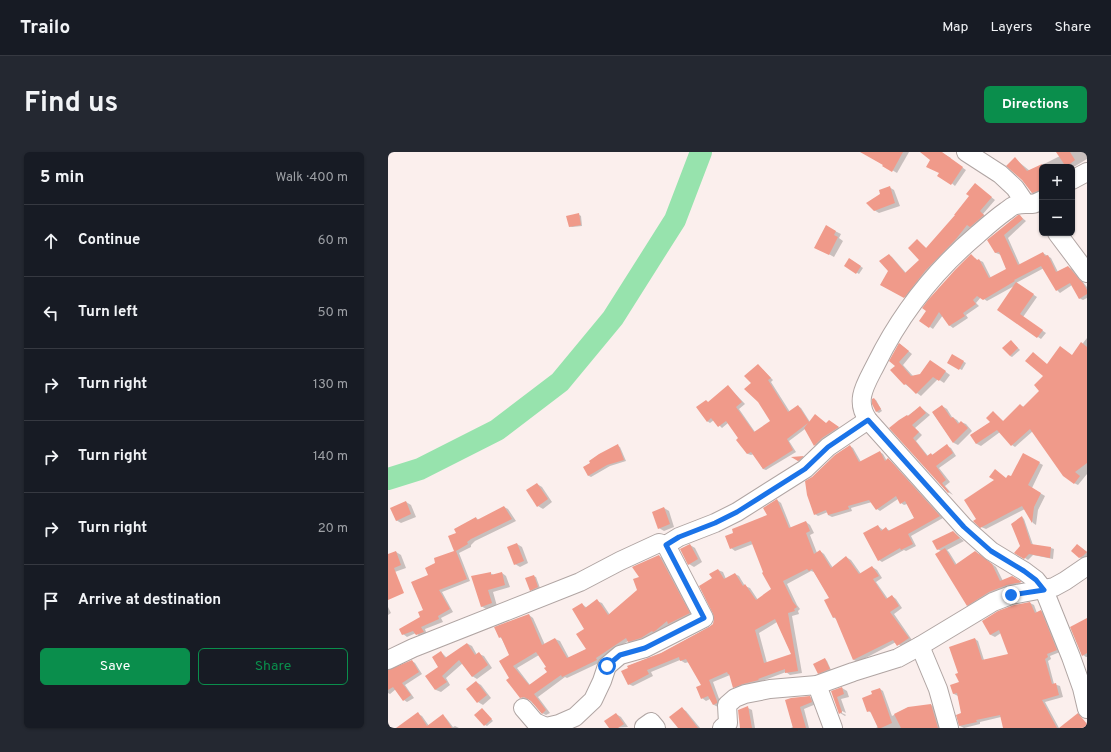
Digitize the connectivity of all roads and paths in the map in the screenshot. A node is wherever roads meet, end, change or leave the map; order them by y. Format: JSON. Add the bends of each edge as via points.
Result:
{"nodes":[{"id":1,"x":973,"y":154,"type":"edge"},
{"id":2,"x":1087,"y":172,"type":"edge"},
{"id":3,"x":1075,"y":178,"type":"edge"},
{"id":4,"x":1036,"y":206,"type":"edge"},
{"id":5,"x":1059,"y":236,"type":"edge"},
{"id":6,"x":1087,"y":273,"type":"edge"},
{"id":7,"x":868,"y":420,"type":"junction"},
{"id":8,"x":666,"y":545,"type":"junction"},
{"id":9,"x":1087,"y":566,"type":"edge"},
{"id":10,"x":1044,"y":590,"type":"junction"},
{"id":11,"x":920,"y":646,"type":"junction"},
{"id":12,"x":388,"y":660,"type":"edge"},
{"id":13,"x":817,"y":685,"type":"junction"},
{"id":14,"x":523,"y":708,"type":"dead end"},
{"id":15,"x":1087,"y":709,"type":"edge"},
{"id":16,"x":726,"y":726,"type":"edge"},
{"id":17,"x":833,"y":728,"type":"edge"},
{"id":18,"x":949,"y":728,"type":"edge"}],
"edges":[{"from":1,"to":4,"type":"street"},
{"from":2,"to":3,"type":"street"},
{"from":4,"to":7,"type":"street","via":[[1016,204],[1005,211],[957,252],[917,296],[885,346],[864,389],[861,404]]},
{"from":5,"to":6,"type":"street"},
{"from":7,"to":8,"type":"street","via":[[828,447],[805,469],[737,512]]},
{"from":7,"to":10,"type":"street","via":[[964,527],[991,551],[1036,580]]},
{"from":8,"to":12,"type":"street","via":[[659,543],[580,582]]},
{"from":8,"to":14,"type":"street","via":[[704,618],[645,648],[620,655],[607,666],[593,700],[575,717],[546,727],[535,722]]},
{"from":9,"to":10,"type":"street","via":[[1065,581]]},
{"from":10,"to":11,"type":"street","via":[[1011,595],[993,602]]},
{"from":10,"to":15,"type":"street","via":[[1072,657]]},
{"from":11,"to":13,"type":"street","via":[[898,658]]},
{"from":11,"to":18,"type":"street","via":[[938,689]]},
{"from":13,"to":16,"type":"street","via":[[770,689],[735,698],[727,705]]},
{"from":13,"to":17,"type":"street"}]}
